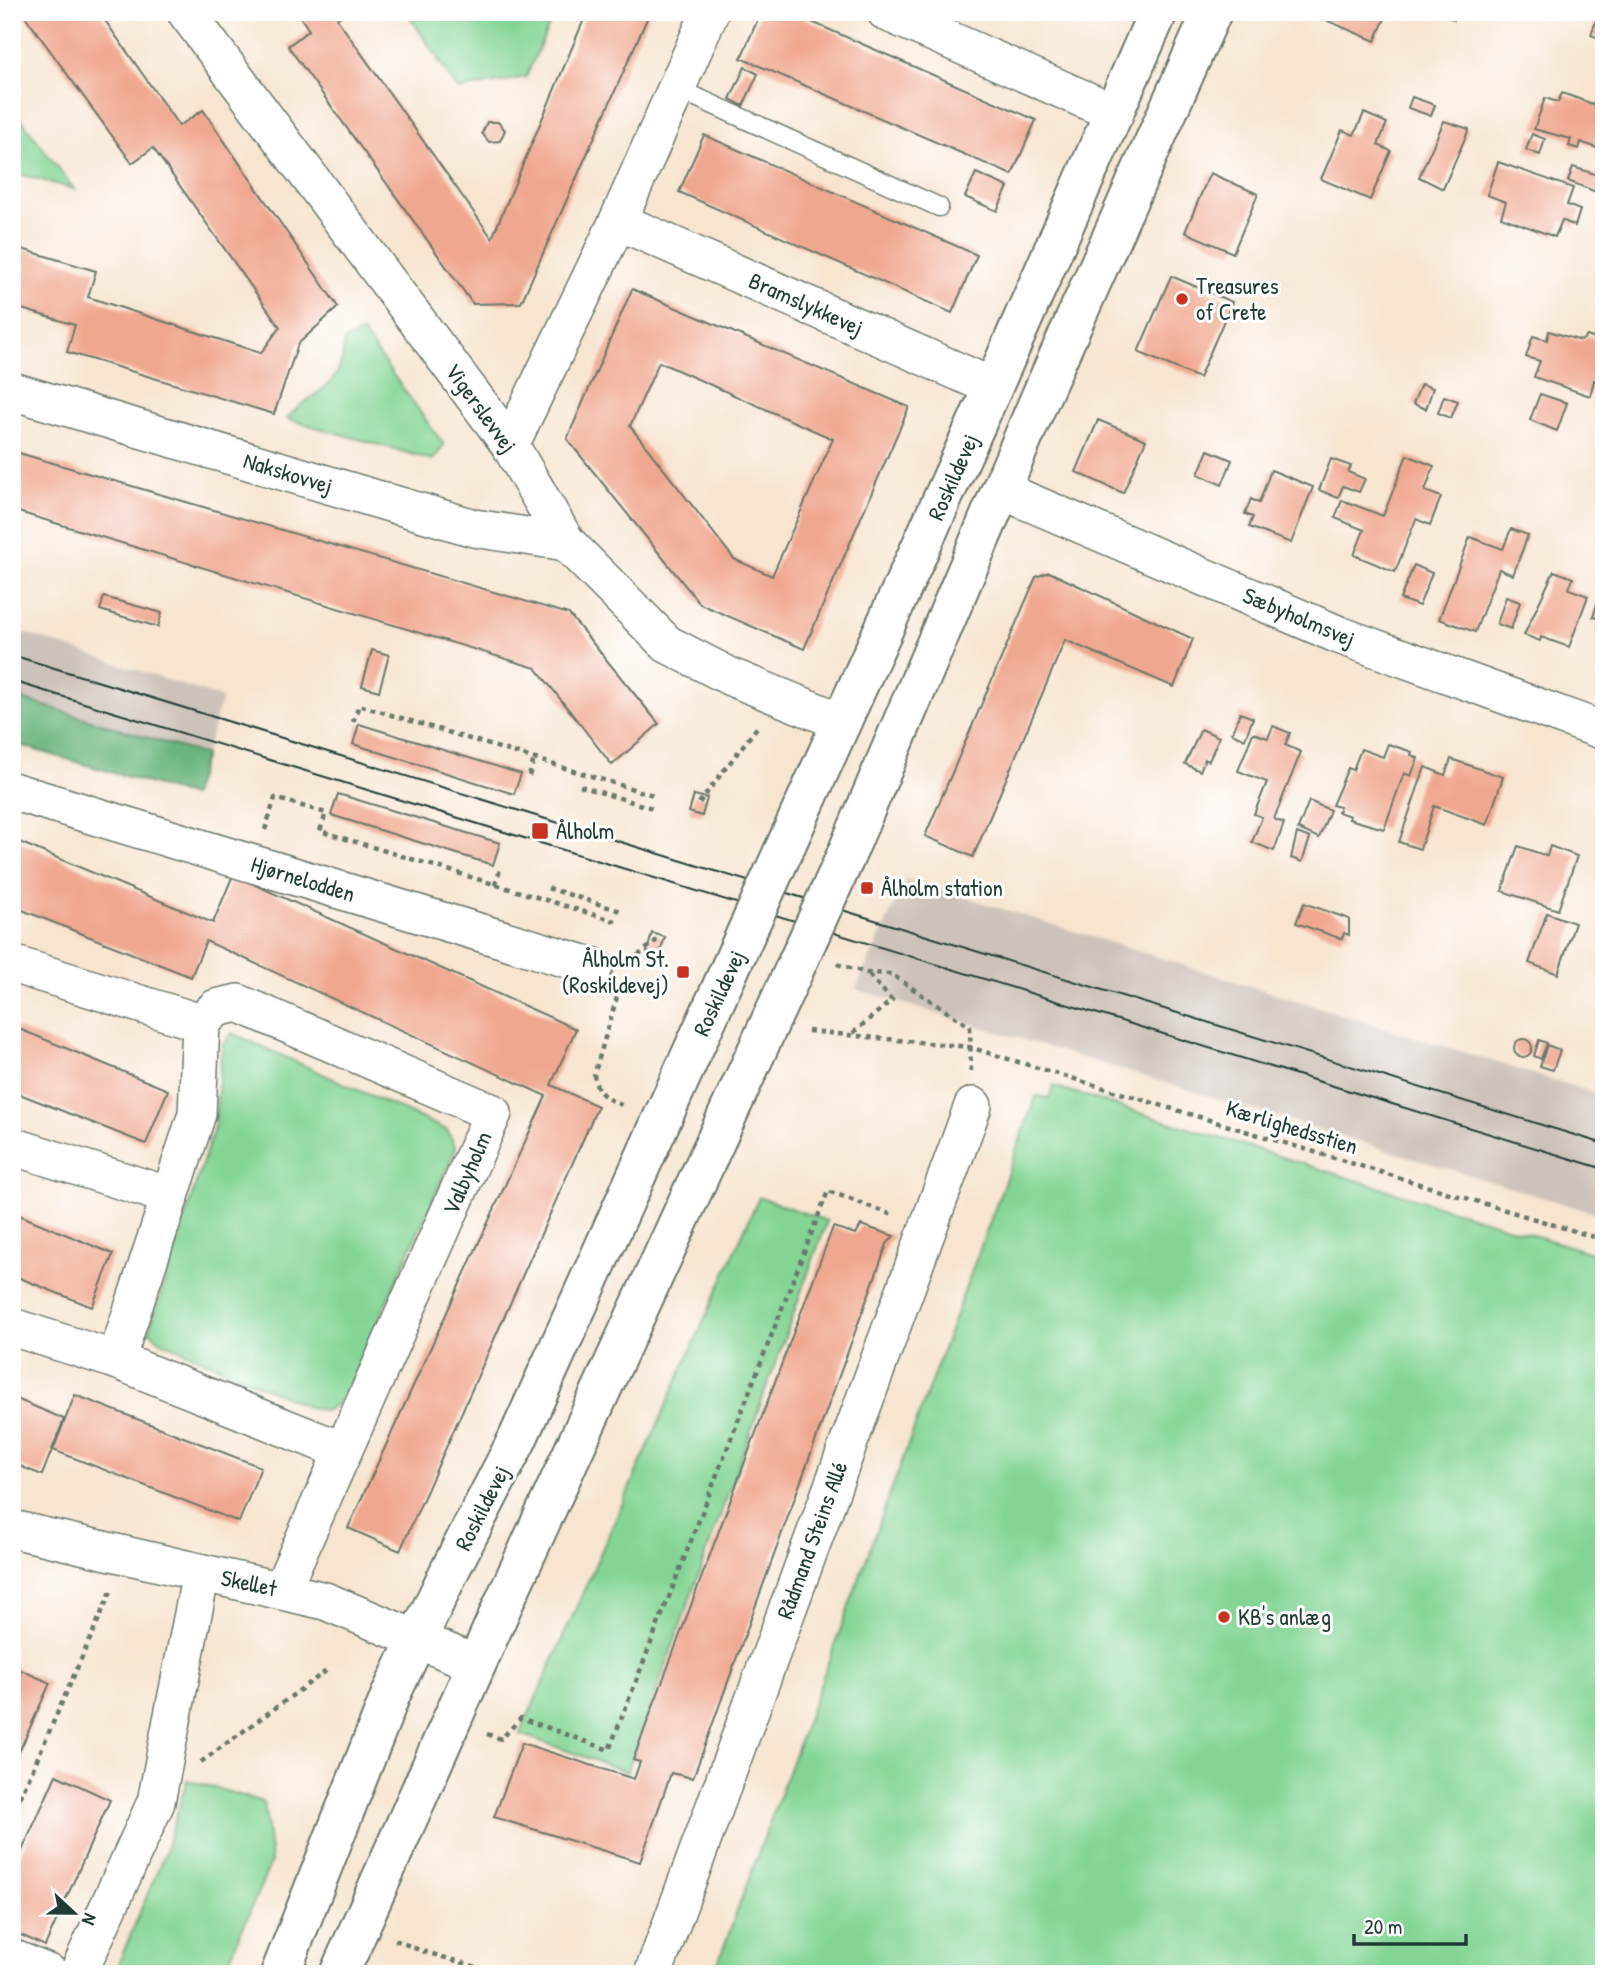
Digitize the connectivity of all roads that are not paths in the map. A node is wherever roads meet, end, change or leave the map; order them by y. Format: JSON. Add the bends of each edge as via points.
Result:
{"nodes":[{"id":1,"x":187,"y":12,"type":"edge"},
{"id":2,"x":710,"y":12,"type":"edge"},
{"id":3,"x":886,"y":12,"type":"edge"},
{"id":4,"x":1158,"y":12,"type":"edge"},
{"id":5,"x":1212,"y":12,"type":"edge"},
{"id":6,"x":676,"y":88,"type":"junction"},
{"id":7,"x":1115,"y":113,"type":"junction"},
{"id":8,"x":939,"y":206,"type":"dead end"},
{"id":9,"x":618,"y":221,"type":"junction"},
{"id":10,"x":993,"y":387,"type":"junction"},
{"id":11,"x":12,"y":391,"type":"edge"},
{"id":12,"x":510,"y":445,"type":"junction"},
{"id":13,"x":1000,"y":490,"type":"junction"},
{"id":14,"x":566,"y":542,"type":"junction"},
{"id":15,"x":842,"y":722,"type":"junction"},
{"id":16,"x":1604,"y":731,"type":"edge"},
{"id":17,"x":12,"y":791,"type":"edge"},
{"id":18,"x":12,"y":964,"type":"edge"},
{"id":19,"x":607,"y":978,"type":"road end"},
{"id":20,"x":201,"y":1023,"type":"junction"},
{"id":21,"x":973,"y":1106,"type":"dead end"},
{"id":22,"x":12,"y":1146,"type":"edge"},
{"id":23,"x":170,"y":1196,"type":"junction"},
{"id":24,"x":12,"y":1327,"type":"edge"},
{"id":25,"x":116,"y":1360,"type":"junction"},
{"id":26,"x":343,"y":1451,"type":"junction"},
{"id":27,"x":12,"y":1529,"type":"edge"},
{"id":28,"x":201,"y":1573,"type":"junction"},
{"id":29,"x":282,"y":1589,"type":"junction"},
{"id":30,"x":416,"y":1637,"type":"junction"},
{"id":31,"x":476,"y":1664,"type":"junction"},
{"id":32,"x":12,"y":1958,"type":"edge"},
{"id":33,"x":50,"y":1974,"type":"edge"},
{"id":34,"x":78,"y":1974,"type":"edge"},
{"id":35,"x":280,"y":1974,"type":"edge"},
{"id":36,"x":339,"y":1974,"type":"edge"},
{"id":37,"x":653,"y":1974,"type":"edge"}],
"edges":[{"from":1,"to":12,"type":"street","name":"Vigerslevvej"},
{"from":2,"to":6,"type":"street"},
{"from":3,"to":7,"type":"street"},
{"from":4,"to":7,"type":"street","name":"Roskildevej"},
{"from":5,"to":13,"type":"street"},
{"from":6,"to":8,"type":"lane"},
{"from":6,"to":9,"type":"street"},
{"from":7,"to":10,"type":"street","name":"Roskildevej"},
{"from":9,"to":10,"type":"street","name":"Bramslykkevej"},
{"from":9,"to":12,"type":"street"},
{"from":10,"to":15,"type":"street","name":"Roskildevej"},
{"from":11,"to":14,"type":"street","name":"Nakskovvej","via":[[474,528]]},
{"from":12,"to":14,"type":"street","name":"Vigerslevvej"},
{"from":13,"to":16,"type":"street","name":"Sæbyholmsvej","via":[[1339,635]]},
{"from":13,"to":31,"type":"street","bridge":true,"via":[[844,860]]},
{"from":14,"to":15,"type":"street","name":"Vigerslevvej","via":[[667,643],[732,677]]},
{"from":15,"to":30,"type":"street","name":"Roskildevej","bridge":true,"via":[[517,1440]]},
{"from":17,"to":19,"type":"street","name":"Hjørnelodden"},
{"from":18,"to":20,"type":"street"},
{"from":20,"to":23,"type":"street","via":[[197,1114]]},
{"from":20,"to":26,"type":"street","name":"Valbyholm","via":[[216,1008],[238,1003],[493,1113]]},
{"from":21,"to":37,"type":"street","name":"Rådmand Steins Allé"},
{"from":22,"to":23,"type":"street"},
{"from":23,"to":25,"type":"street"},
{"from":24,"to":25,"type":"street"},
{"from":25,"to":26,"type":"street"},
{"from":26,"to":29,"type":"street","name":"Valbyholm"},
{"from":27,"to":28,"type":"street","name":"Skellet"},
{"from":28,"to":29,"type":"street","name":"Skellet"},
{"from":28,"to":34,"type":"street","via":[[156,1802]]},
{"from":29,"to":30,"type":"street","name":"Skellet"},
{"from":30,"to":31,"type":"street","name":"Skellet"},
{"from":30,"to":35,"type":"street","name":"Roskildevej"},
{"from":31,"to":36,"type":"street"},
{"from":32,"to":33,"type":"street"}]}
